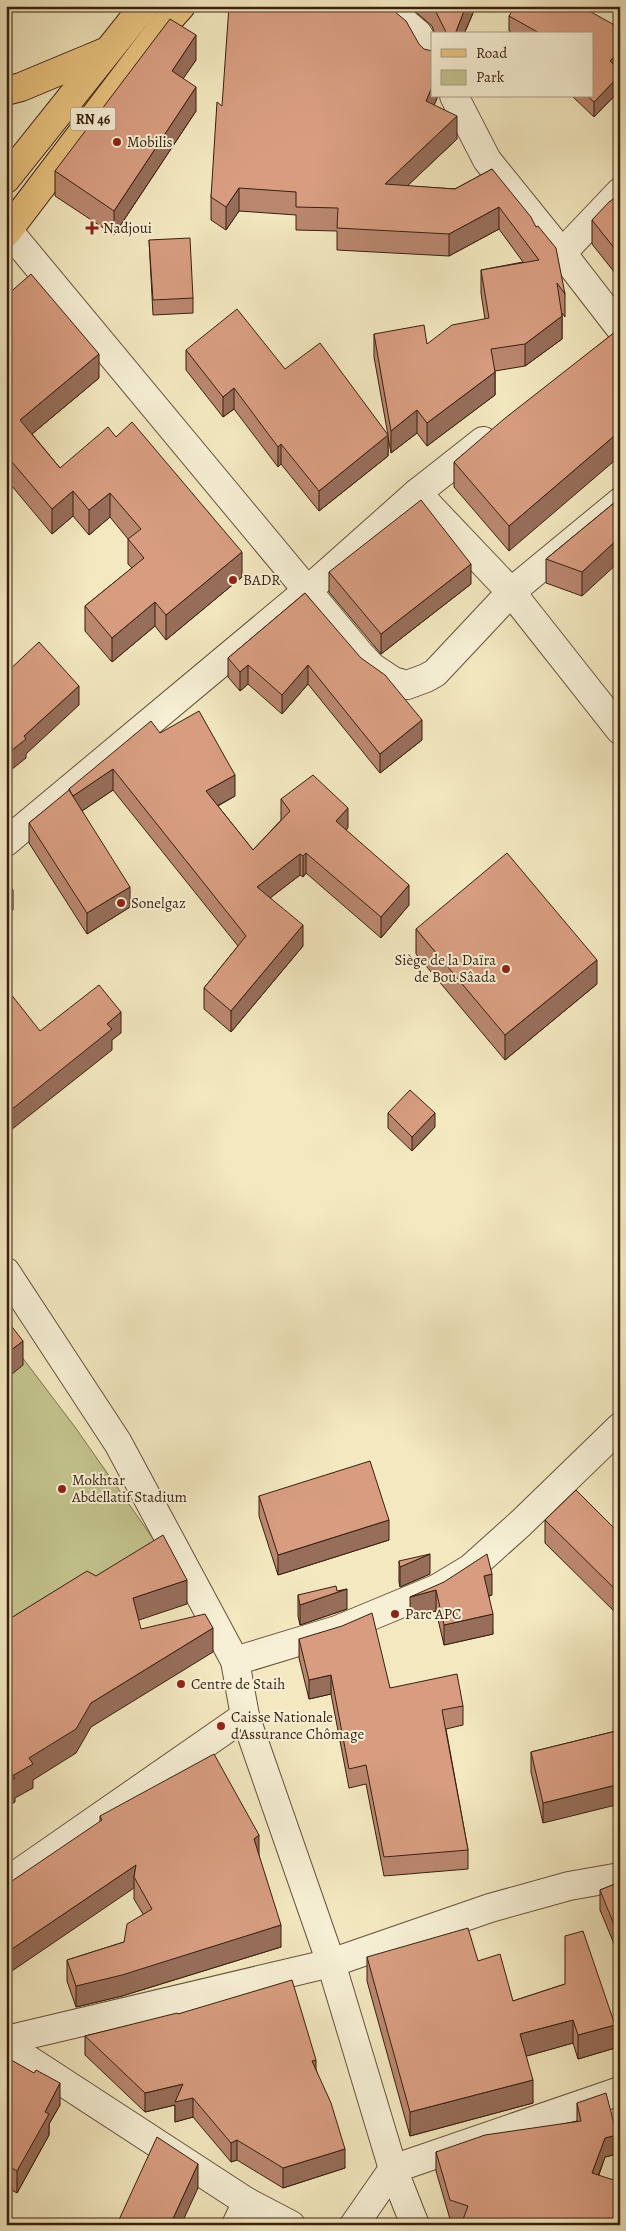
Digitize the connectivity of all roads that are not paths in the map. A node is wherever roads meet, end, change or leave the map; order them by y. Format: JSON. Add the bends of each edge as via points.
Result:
{"nodes":[{"id":1,"x":144,"y":6,"type":"edge"},
{"id":2,"x":181,"y":6,"type":"edge"},
{"id":3,"x":385,"y":6,"type":"edge"},
{"id":4,"x":106,"y":52,"type":"junction"},
{"id":5,"x":431,"y":56,"type":"edge"},
{"id":6,"x":6,"y":91,"type":"edge"},
{"id":7,"x":455,"y":98,"type":"edge"},
{"id":8,"x":11,"y":166,"type":"edge"},
{"id":9,"x":44,"y":183,"type":"junction"},
{"id":10,"x":620,"y":192,"type":"edge"},
{"id":11,"x":7,"y":230,"type":"edge"},
{"id":12,"x":562,"y":253,"type":"junction"},
{"id":13,"x":615,"y":335,"type":"edge"},
{"id":14,"x":503,"y":425,"type":"edge"},
{"id":15,"x":417,"y":494,"type":"junction"},
{"id":16,"x":620,"y":502,"type":"edge"},
{"id":17,"x":308,"y":590,"type":"junction"},
{"id":18,"x":511,"y":592,"type":"junction"},
{"id":19,"x":620,"y":730,"type":"edge"},
{"id":20,"x":6,"y":842,"type":"edge"},
{"id":21,"x":6,"y":1272,"type":"edge"},
{"id":22,"x":620,"y":1427,"type":"edge"},
{"id":23,"x":235,"y":1661,"type":"junction"},
{"id":24,"x":245,"y":1716,"type":"junction"},
{"id":25,"x":620,"y":1877,"type":"edge"},
{"id":26,"x":6,"y":1882,"type":"edge"},
{"id":27,"x":331,"y":1963,"type":"junction"},
{"id":28,"x":6,"y":2040,"type":"edge"},
{"id":29,"x":6,"y":2045,"type":"edge"},
{"id":30,"x":620,"y":2091,"type":"edge"},
{"id":31,"x":394,"y":2169,"type":"junction"},
{"id":32,"x":242,"y":2214,"type":"edge"},
{"id":33,"x":291,"y":2225,"type":"edge"},
{"id":34,"x":354,"y":2225,"type":"edge"},
{"id":35,"x":415,"y":2225,"type":"edge"}],
"edges":[{"from":1,"to":4,"type":"main road","number":"RN 46"},
{"from":2,"to":9,"type":"main road","number":"RN 46"},
{"from":3,"to":5,"type":"street","via":[[418,34]]},
{"from":4,"to":6,"type":"main road"},
{"from":4,"to":8,"type":"main road","number":"RN 46"},
{"from":7,"to":12,"type":"street","via":[[487,160]]},
{"from":8,"to":9,"type":"main road"},
{"from":9,"to":11,"type":"main road","number":"RN 46"},
{"from":10,"to":12,"type":"street"},
{"from":11,"to":17,"type":"street"},
{"from":12,"to":13,"type":"street"},
{"from":14,"to":15,"type":"street"},
{"from":15,"to":17,"type":"street"},
{"from":15,"to":18,"type":"street"},
{"from":16,"to":18,"type":"street"},
{"from":17,"to":18,"type":"street","via":[[372,667],[393,681],[408,685],[435,672]]},
{"from":17,"to":20,"type":"street"},
{"from":18,"to":19,"type":"street"},
{"from":21,"to":23,"type":"street","via":[[118,1443]]},
{"from":22,"to":23,"type":"street","via":[[471,1568],[436,1589],[337,1630]]},
{"from":23,"to":24,"type":"street"},
{"from":24,"to":26,"type":"street"},
{"from":24,"to":27,"type":"street"},
{"from":25,"to":27,"type":"street","via":[[569,1886],[490,1908]]},
{"from":27,"to":28,"type":"street"},
{"from":27,"to":31,"type":"street"},
{"from":29,"to":32,"type":"street"},
{"from":30,"to":31,"type":"street"},
{"from":31,"to":34,"type":"street"},
{"from":31,"to":35,"type":"street"},
{"from":32,"to":33,"type":"street"}]}
